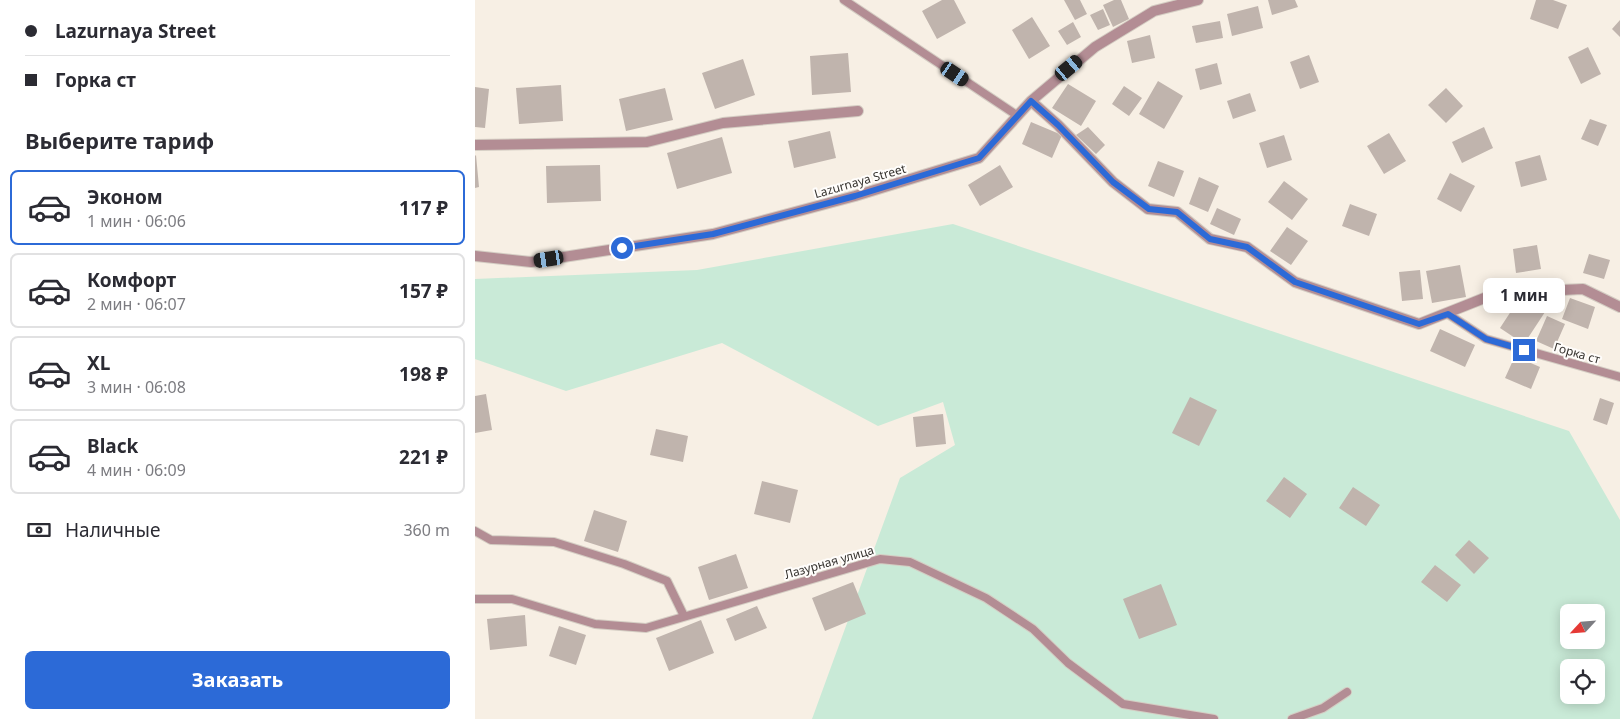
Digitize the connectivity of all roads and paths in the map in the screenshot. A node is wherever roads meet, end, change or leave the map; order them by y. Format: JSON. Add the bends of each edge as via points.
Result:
{"nodes":[{"id":1,"x":845,"y":0,"type":"edge"},
{"id":2,"x":1198,"y":0,"type":"edge"},
{"id":3,"x":1031,"y":101,"type":"junction"},
{"id":4,"x":858,"y":111,"type":"dead end"},
{"id":5,"x":1018,"y":116,"type":"junction"},
{"id":6,"x":475,"y":145,"type":"edge"},
{"id":7,"x":475,"y":256,"type":"edge"},
{"id":8,"x":1620,"y":307,"type":"edge"},
{"id":9,"x":1448,"y":314,"type":"junction"},
{"id":10,"x":1620,"y":377,"type":"edge"},
{"id":11,"x":475,"y":531,"type":"edge"},
{"id":12,"x":475,"y":599,"type":"edge"},
{"id":13,"x":685,"y":616,"type":"junction"},
{"id":14,"x":1347,"y":692,"type":"dead end"},
{"id":15,"x":1214,"y":719,"type":"edge"},
{"id":16,"x":1292,"y":719,"type":"edge"}],
"edges":[{"from":1,"to":5,"type":"lane"},
{"from":2,"to":3,"type":"street","name":"Lazurnaya Street","via":[[1154,11],[1095,47]]},
{"from":3,"to":5,"type":"street","name":"Lazurnaya Street"},
{"from":3,"to":9,"type":"street","via":[[1113,182],[1149,209],[1177,212],[1210,239],[1247,247],[1295,282],[1419,324]]},
{"from":4,"to":6,"type":"street","via":[[723,123],[647,142]]},
{"from":5,"to":7,"type":"street","name":"Lazurnaya Street","via":[[979,158],[713,234],[531,262]]},
{"from":8,"to":9,"type":"street","via":[[1583,289],[1497,294]]},
{"from":9,"to":10,"type":"lane","name":"Горка ст","via":[[1486,339]]},
{"from":11,"to":13,"type":"lane","via":[[491,540],[554,542],[667,581]]},
{"from":12,"to":13,"type":"lane","name":"Лазурная улица","via":[[512,599],[595,624],[645,628]]},
{"from":13,"to":15,"type":"lane","name":"Лазурная улица","via":[[879,559],[910,562],[986,598],[1033,628],[1068,664],[1123,704]]},
{"from":14,"to":16,"type":"lane","via":[[1323,708]]}]}
